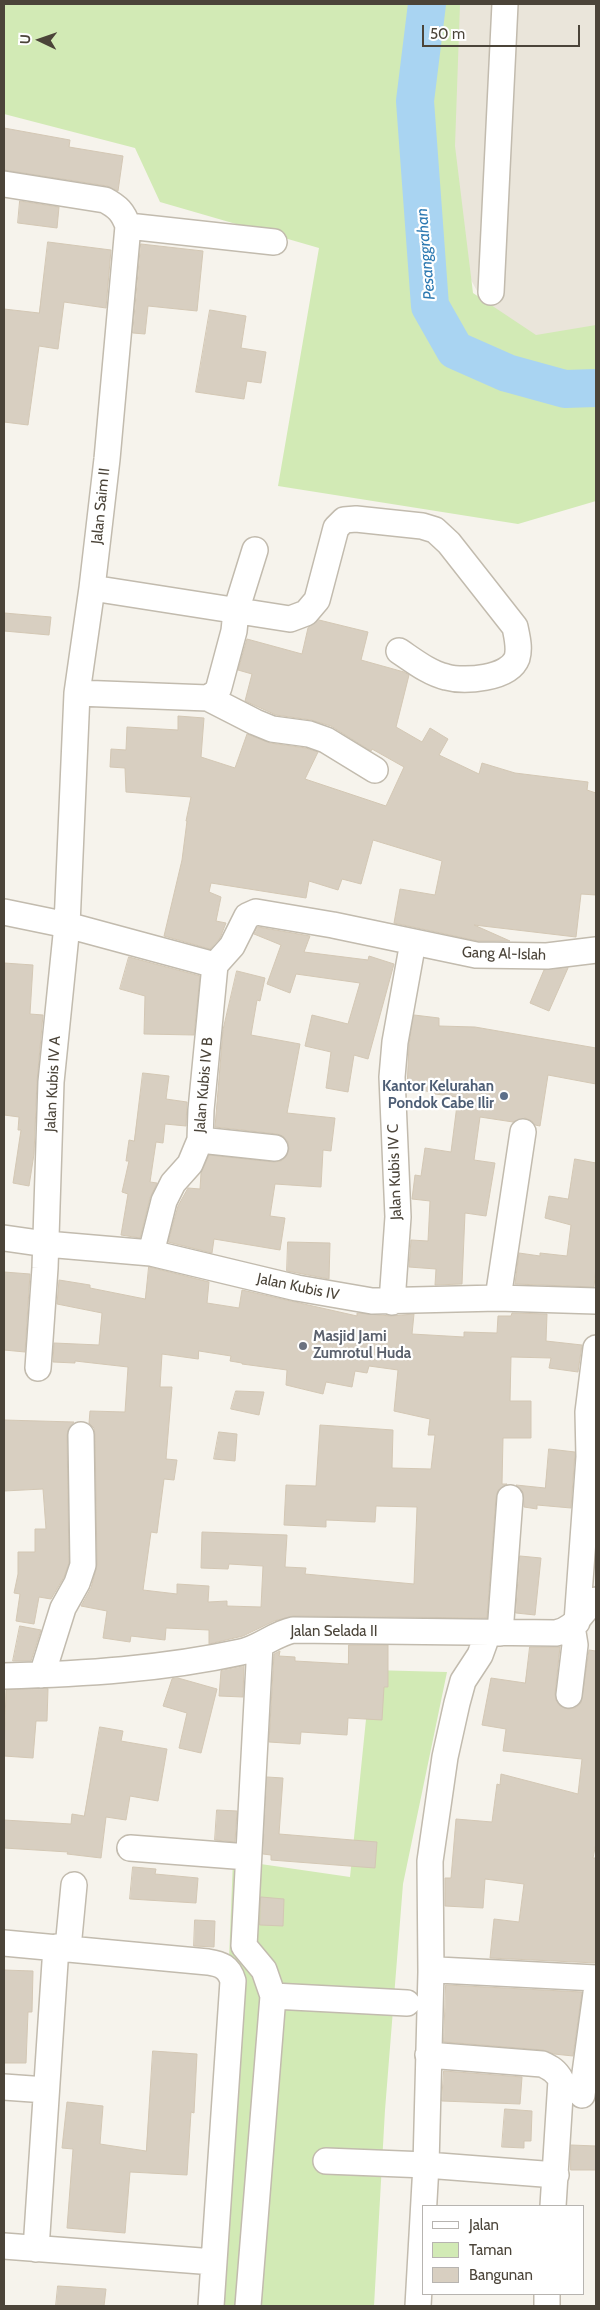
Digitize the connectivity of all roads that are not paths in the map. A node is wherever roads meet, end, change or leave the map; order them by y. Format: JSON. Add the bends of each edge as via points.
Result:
{"nodes":[{"id":1,"x":505,"y":4,"type":"edge"},
{"id":2,"x":4,"y":184,"type":"edge"},
{"id":3,"x":128,"y":226,"type":"junction"},
{"id":4,"x":274,"y":242,"type":"dead end"},
{"id":5,"x":491,"y":292,"type":"dead end"},
{"id":6,"x":255,"y":550,"type":"dead end"},
{"id":7,"x":92,"y":588,"type":"junction"},
{"id":8,"x":236,"y":611,"type":"junction"},
{"id":9,"x":399,"y":651,"type":"dead end"},
{"id":10,"x":77,"y":694,"type":"junction"},
{"id":11,"x":208,"y":698,"type":"junction"},
{"id":12,"x":375,"y":770,"type":"dead end"},
{"id":13,"x":4,"y":912,"type":"edge"},
{"id":14,"x":66,"y":925,"type":"junction"},
{"id":15,"x":413,"y":942,"type":"junction"},
{"id":16,"x":596,"y":950,"type":"edge"},
{"id":17,"x":215,"y":964,"type":"junction"},
{"id":18,"x":523,"y":1132,"type":"dead end"},
{"id":19,"x":200,"y":1140,"type":"junction"},
{"id":20,"x":275,"y":1148,"type":"dead end"},
{"id":21,"x":4,"y":1238,"type":"edge"},
{"id":22,"x":46,"y":1244,"type":"junction"},
{"id":23,"x":151,"y":1253,"type":"junction"},
{"id":24,"x":498,"y":1298,"type":"junction"},
{"id":25,"x":392,"y":1302,"type":"junction"},
{"id":26,"x":596,"y":1302,"type":"edge"},
{"id":27,"x":596,"y":1348,"type":"edge"},
{"id":28,"x":38,"y":1368,"type":"dead end"},
{"id":29,"x":81,"y":1435,"type":"dead end"},
{"id":30,"x":510,"y":1498,"type":"dead end"},
{"id":31,"x":596,"y":1600,"type":"edge"},
{"id":32,"x":575,"y":1624,"type":"junction"},
{"id":33,"x":494,"y":1633,"type":"junction"},
{"id":34,"x":260,"y":1645,"type":"junction"},
{"id":35,"x":42,"y":1675,"type":"junction"},
{"id":36,"x":4,"y":1676,"type":"edge"},
{"id":37,"x":569,"y":1695,"type":"dead end"},
{"id":38,"x":130,"y":1848,"type":"dead end"},
{"id":39,"x":248,"y":1857,"type":"junction"},
{"id":40,"x":74,"y":1885,"type":"dead end"},
{"id":41,"x":4,"y":1943,"type":"edge"},
{"id":42,"x":62,"y":1947,"type":"junction"},
{"id":43,"x":431,"y":1972,"type":"junction"},
{"id":44,"x":596,"y":1978,"type":"edge"},
{"id":45,"x":596,"y":1993,"type":"edge"},
{"id":46,"x":273,"y":1996,"type":"junction"},
{"id":47,"x":407,"y":2003,"type":"dead end"},
{"id":48,"x":428,"y":2056,"type":"junction"},
{"id":49,"x":4,"y":2087,"type":"edge"},
{"id":50,"x":46,"y":2090,"type":"junction"},
{"id":51,"x":579,"y":2094,"type":"edge"},
{"id":52,"x":326,"y":2161,"type":"dead end"},
{"id":53,"x":426,"y":2165,"type":"junction"},
{"id":54,"x":556,"y":2175,"type":"junction"},
{"id":55,"x":424,"y":2205,"type":"edge"},
{"id":56,"x":554,"y":2205,"type":"edge"},
{"id":57,"x":422,"y":2236,"type":"edge"},
{"id":58,"x":4,"y":2246,"type":"edge"},
{"id":59,"x":36,"y":2249,"type":"junction"},
{"id":60,"x":214,"y":2262,"type":"junction"},
{"id":61,"x":211,"y":2306,"type":"edge"},
{"id":62,"x":248,"y":2306,"type":"edge"},
{"id":63,"x":418,"y":2306,"type":"edge"}],
"edges":[{"from":1,"to":5,"type":"street"},
{"from":2,"to":3,"type":"street","via":[[104,200],[118,207]]},
{"from":3,"to":4,"type":"street"},
{"from":3,"to":7,"type":"street","name":"Jalan Saim II"},
{"from":6,"to":8,"type":"street"},
{"from":7,"to":8,"type":"street"},
{"from":7,"to":10,"type":"street","name":"Jalan Saim II"},
{"from":8,"to":9,"type":"street","via":[[290,620],[306,613],[317,600],[336,528],[344,520],[422,526],[435,530],[449,543],[515,627],[516,659],[508,669],[496,675],[463,680],[426,669]]},
{"from":8,"to":11,"type":"street","via":[[234,631],[217,692]]},
{"from":10,"to":11,"type":"street"},
{"from":10,"to":14,"type":"street","name":"Jalan Saim II"},
{"from":11,"to":12,"type":"street","via":[[272,729],[326,740]]},
{"from":13,"to":14,"type":"street"},
{"from":14,"to":17,"type":"street"},
{"from":14,"to":22,"type":"street","name":"Jalan Kubis IV A","via":[[51,1082]]},
{"from":15,"to":16,"type":"street","name":"Gang Al-Islah","via":[[456,952],[497,956],[547,956]]},
{"from":15,"to":17,"type":"street","name":"Gang Al-Islah","via":[[256,912],[247,916],[232,946]]},
{"from":15,"to":25,"type":"street","name":"Jalan Kubis IV C","via":[[392,1077],[398,1217]]},
{"from":17,"to":19,"type":"street","name":"Jalan Kubis IV B","via":[[200,1110]]},
{"from":18,"to":24,"type":"street"},
{"from":19,"to":20,"type":"street"},
{"from":19,"to":23,"type":"street","name":"Jalan Kubis IV B","via":[[190,1164],[173,1183],[164,1200]]},
{"from":21,"to":22,"type":"street","name":"Jalan Kubis IV"},
{"from":22,"to":23,"type":"street","name":"Jalan Kubis IV"},
{"from":22,"to":28,"type":"street","name":"Jalan Kubis IV A"},
{"from":23,"to":25,"type":"street","name":"Jalan Kubis IV","via":[[296,1288]]},
{"from":24,"to":25,"type":"street","name":"Jalan Kubis IV"},
{"from":24,"to":26,"type":"street","name":"Jalan Kubis IV"},
{"from":27,"to":32,"type":"street","via":[[588,1412],[589,1457]]},
{"from":29,"to":35,"type":"street","via":[[82,1565],[77,1583],[63,1608]]},
{"from":30,"to":33,"type":"street"},
{"from":31,"to":32,"type":"street"},
{"from":32,"to":33,"type":"street","name":"Jalan Selada II","via":[[556,1633]]},
{"from":32,"to":37,"type":"street"},
{"from":33,"to":34,"type":"street","name":"Jalan Selada II","via":[[293,1630]]},
{"from":33,"to":43,"type":"street","via":[[462,1681],[445,1757],[430,1861]]},
{"from":34,"to":35,"type":"street","name":"Jalan Selada II","via":[[240,1653],[172,1664]]},
{"from":34,"to":39,"type":"street"},
{"from":35,"to":36,"type":"street","name":"Jalan Selada II"},
{"from":38,"to":39,"type":"street"},
{"from":39,"to":46,"type":"street","via":[[244,1946],[264,1970]]},
{"from":40,"to":42,"type":"street"},
{"from":41,"to":42,"type":"street"},
{"from":42,"to":50,"type":"street"},
{"from":42,"to":60,"type":"street","via":[[208,1962],[225,1967],[231,1974]]},
{"from":43,"to":44,"type":"street"},
{"from":43,"to":48,"type":"street"},
{"from":45,"to":51,"type":"street"},
{"from":46,"to":47,"type":"street"},
{"from":46,"to":62,"type":"street"},
{"from":48,"to":51,"type":"street","via":[[542,2064],[552,2068]]},
{"from":48,"to":53,"type":"street"},
{"from":49,"to":50,"type":"street"},
{"from":50,"to":59,"type":"street"},
{"from":51,"to":54,"type":"street"},
{"from":52,"to":53,"type":"street"},
{"from":53,"to":54,"type":"street"},
{"from":53,"to":55,"type":"street"},
{"from":54,"to":56,"type":"street"},
{"from":57,"to":63,"type":"street"},
{"from":58,"to":59,"type":"street"},
{"from":59,"to":60,"type":"street"},
{"from":60,"to":61,"type":"street"}]}
